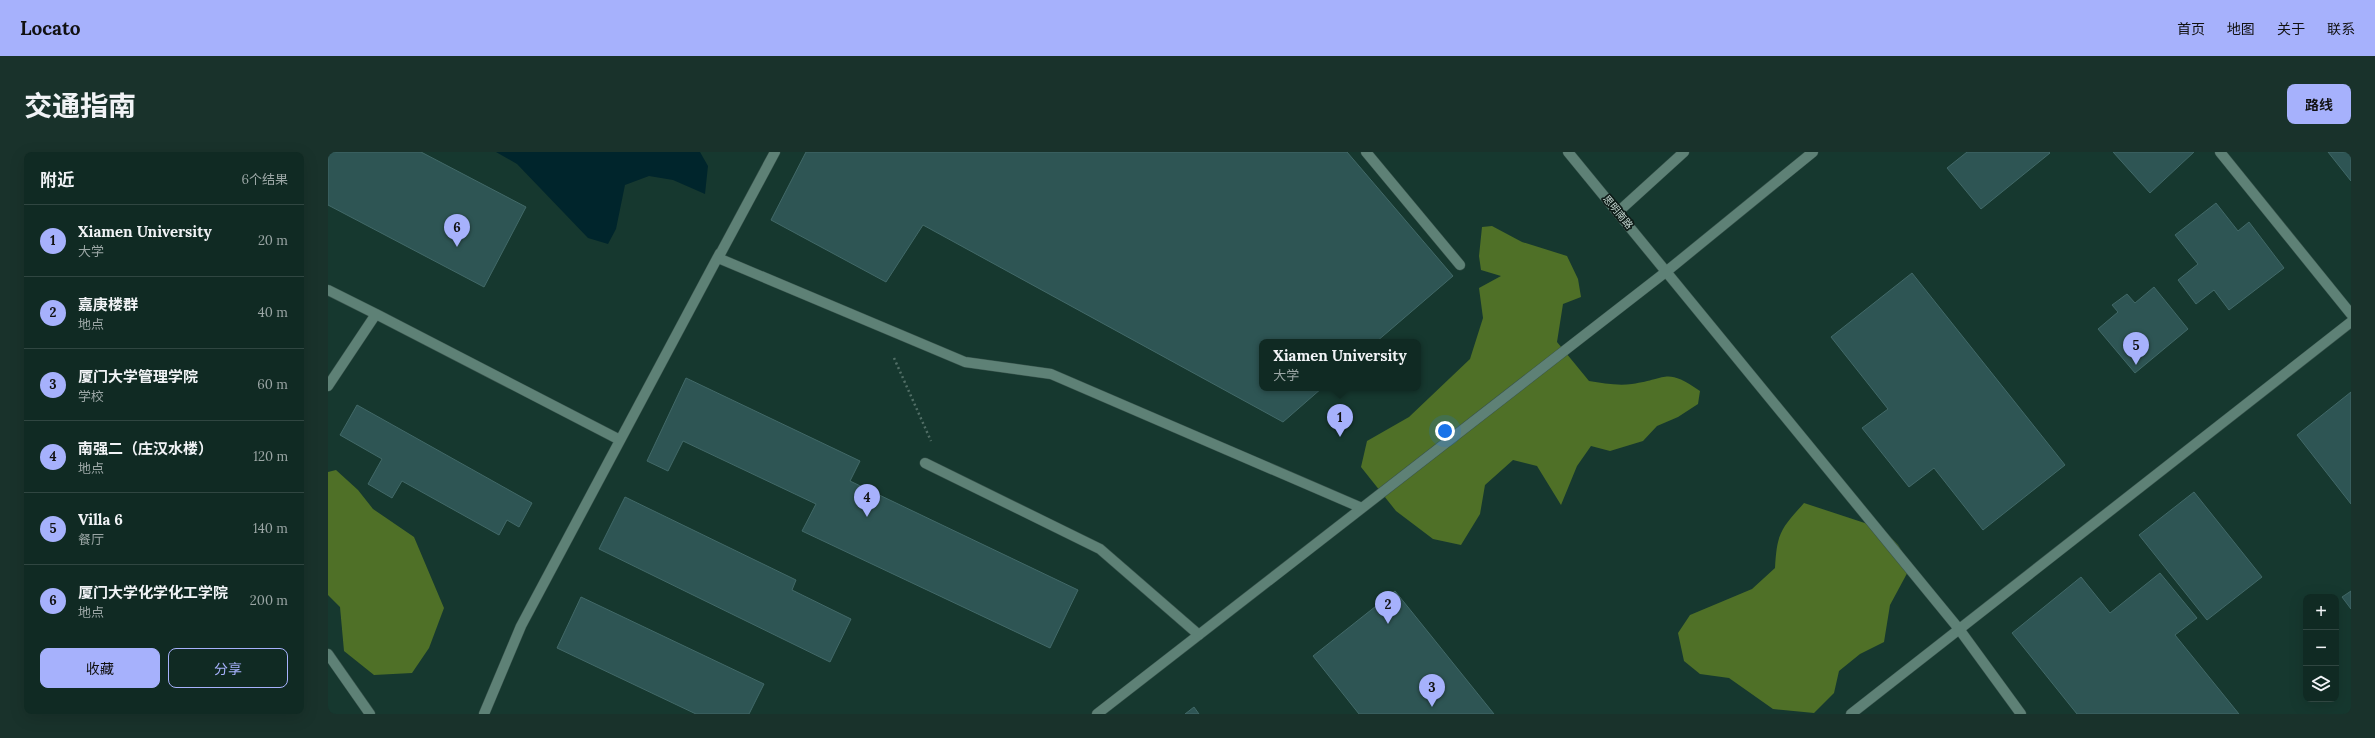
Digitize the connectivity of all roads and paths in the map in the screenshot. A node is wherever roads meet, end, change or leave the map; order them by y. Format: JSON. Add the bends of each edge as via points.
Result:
{"nodes":[{"id":1,"x":775,"y":152,"type":"edge"},
{"id":2,"x":1366,"y":152,"type":"edge"},
{"id":3,"x":1568,"y":152,"type":"edge"},
{"id":4,"x":1684,"y":152,"type":"edge"},
{"id":5,"x":1813,"y":152,"type":"edge"},
{"id":6,"x":2220,"y":152,"type":"edge"},
{"id":7,"x":1618,"y":212,"type":"junction"},
{"id":8,"x":721,"y":253,"type":"junction"},
{"id":9,"x":1460,"y":265,"type":"dead end"},
{"id":10,"x":1667,"y":271,"type":"junction"},
{"id":11,"x":328,"y":290,"type":"edge"},
{"id":12,"x":376,"y":314,"type":"junction"},
{"id":13,"x":2351,"y":314,"type":"edge"},
{"id":14,"x":2351,"y":322,"type":"edge"},
{"id":15,"x":879,"y":326,"type":"junction"},
{"id":16,"x":328,"y":386,"type":"edge"},
{"id":17,"x":620,"y":440,"type":"junction"},
{"id":18,"x":925,"y":463,"type":"dead end"},
{"id":19,"x":946,"y":474,"type":"junction"},
{"id":20,"x":1362,"y":508,"type":"junction"},
{"id":21,"x":1959,"y":629,"type":"junction"},
{"id":22,"x":1199,"y":635,"type":"junction"},
{"id":23,"x":328,"y":654,"type":"edge"},
{"id":24,"x":370,"y":714,"type":"edge"},
{"id":25,"x":484,"y":714,"type":"edge"},
{"id":26,"x":1097,"y":714,"type":"edge"},
{"id":27,"x":1851,"y":714,"type":"edge"},
{"id":28,"x":2021,"y":714,"type":"edge"}],
"edges":[{"from":1,"to":8,"type":"street"},
{"from":2,"to":9,"type":"street"},
{"from":3,"to":7,"type":"street","name":"思明南路"},
{"from":4,"to":7,"type":"street"},
{"from":5,"to":10,"type":"street"},
{"from":6,"to":13,"type":"street"},
{"from":7,"to":10,"type":"street","name":"思明南路"},
{"from":8,"to":15,"type":"street","via":[[718,258]]},
{"from":8,"to":17,"type":"street"},
{"from":10,"to":20,"type":"street"},
{"from":10,"to":21,"type":"street","name":"思明南路"},
{"from":11,"to":12,"type":"street"},
{"from":12,"to":16,"type":"street"},
{"from":12,"to":17,"type":"street"},
{"from":14,"to":21,"type":"street"},
{"from":15,"to":19,"type":"path"},
{"from":15,"to":20,"type":"street","via":[[965,362],[1051,374]]},
{"from":17,"to":25,"type":"street","via":[[521,626]]},
{"from":18,"to":19,"type":"street"},
{"from":19,"to":22,"type":"street","via":[[1100,549]]},
{"from":20,"to":22,"type":"street"},
{"from":21,"to":27,"type":"street"},
{"from":21,"to":28,"type":"street","name":"思明南路"},
{"from":22,"to":26,"type":"street"},
{"from":23,"to":24,"type":"street"}]}
